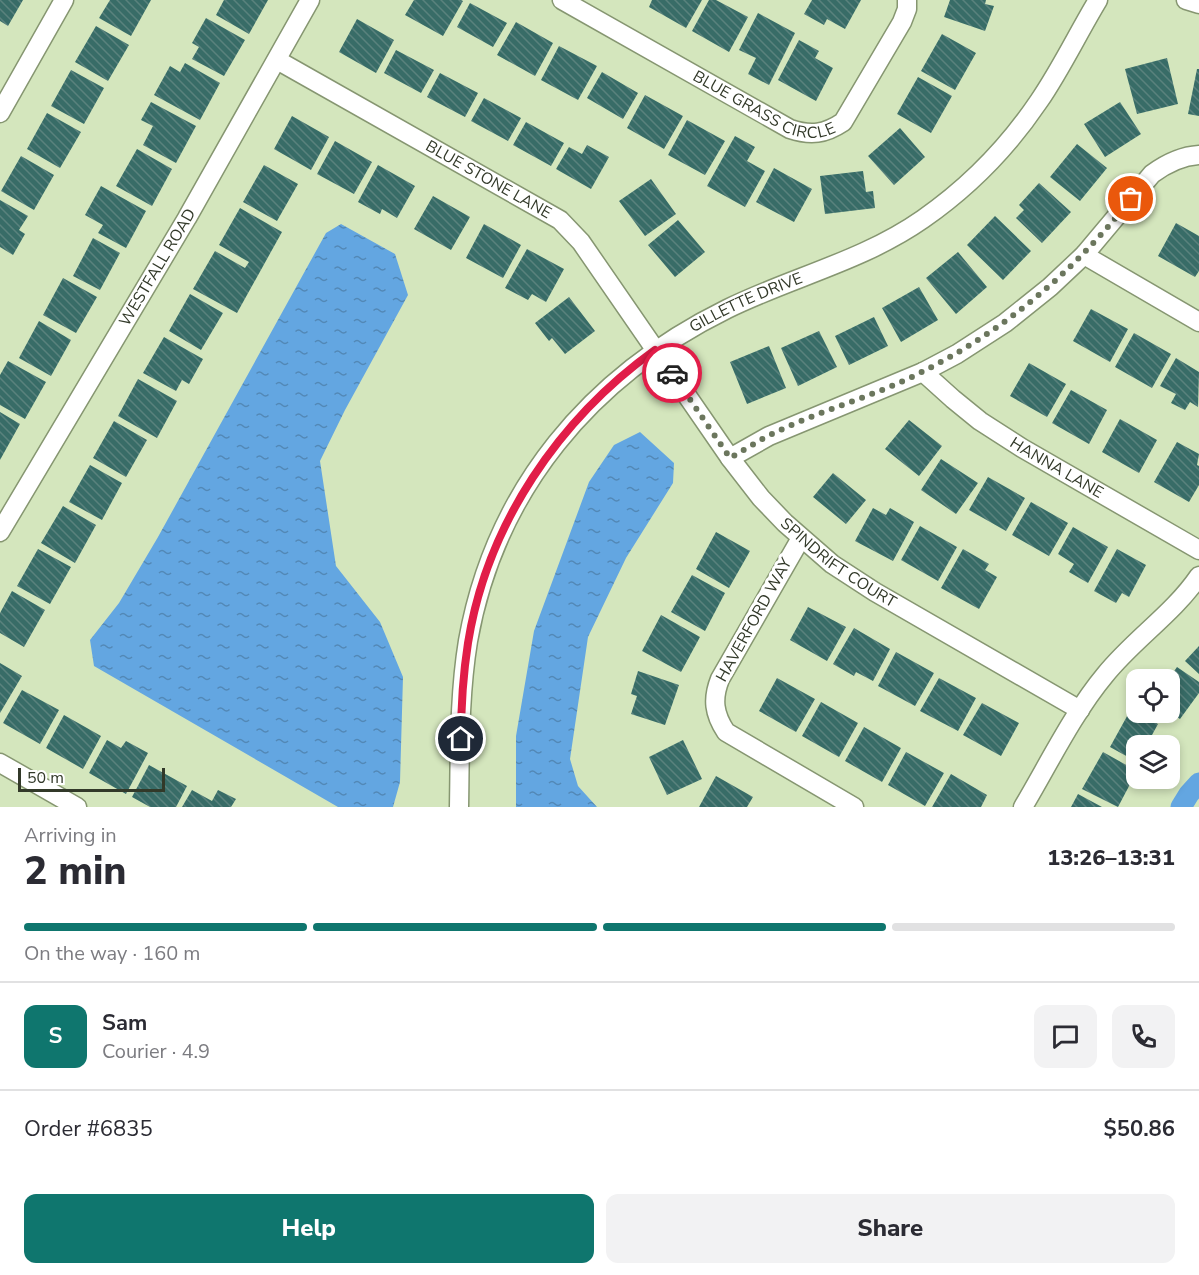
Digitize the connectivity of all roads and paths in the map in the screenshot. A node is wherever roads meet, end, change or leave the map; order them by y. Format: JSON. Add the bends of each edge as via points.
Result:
{"nodes":[{"id":1,"x":64,"y":0,"type":"edge"},
{"id":2,"x":310,"y":0,"type":"edge"},
{"id":3,"x":562,"y":0,"type":"edge"},
{"id":4,"x":907,"y":0,"type":"edge"},
{"id":5,"x":1098,"y":0,"type":"edge"},
{"id":6,"x":1186,"y":0,"type":"edge"},
{"id":7,"x":1199,"y":4,"type":"edge"},
{"id":8,"x":277,"y":60,"type":"junction"},
{"id":9,"x":0,"y":113,"type":"edge"},
{"id":10,"x":1199,"y":155,"type":"edge"},
{"id":11,"x":1083,"y":255,"type":"junction"},
{"id":12,"x":1199,"y":322,"type":"edge"},
{"id":13,"x":655,"y":350,"type":"junction"},
{"id":14,"x":923,"y":372,"type":"junction"},
{"id":15,"x":730,"y":458,"type":"junction"},
{"id":16,"x":0,"y":532,"type":"edge"},
{"id":17,"x":801,"y":538,"type":"junction"},
{"id":18,"x":1199,"y":550,"type":"edge"},
{"id":19,"x":1199,"y":576,"type":"edge"},
{"id":20,"x":1080,"y":710,"type":"junction"},
{"id":21,"x":0,"y":763,"type":"edge"},
{"id":22,"x":76,"y":807,"type":"edge"},
{"id":23,"x":459,"y":807,"type":"edge"},
{"id":24,"x":854,"y":807,"type":"edge"},
{"id":25,"x":1023,"y":807,"type":"edge"}],
"edges":[{"from":1,"to":9,"type":"street"},
{"from":2,"to":8,"type":"street","name":"WESTFALL ROAD"},
{"from":3,"to":4,"type":"street","name":"BLUE GRASS CIRCLE","via":[[790,129],[818,134],[843,122],[902,22]]},
{"from":5,"to":13,"type":"street","name":"GILLETTE DRIVE","via":[[1040,100],[1010,140],[946,201],[879,246],[731,307]]},
{"from":6,"to":7,"type":"street"},
{"from":8,"to":13,"type":"street","name":"BLUE STONE LANE","via":[[560,220],[581,242]]},
{"from":8,"to":16,"type":"street","name":"WESTFALL ROAD"},
{"from":10,"to":11,"type":"street","via":[[1177,159],[1152,174]]},
{"from":11,"to":12,"type":"street"},
{"from":11,"to":14,"type":"street","via":[[1005,323]]},
{"from":13,"to":15,"type":"street","name":"SPINDRIFT COURT"},
{"from":13,"to":23,"type":"street","name":"GILLETTE DRIVE","via":[[615,380],[579,416],[546,456],[503,529],[478,600],[468,643],[462,694]]},
{"from":14,"to":15,"type":"street","via":[[769,436]]},
{"from":14,"to":18,"type":"street","name":"HANNA LANE","via":[[952,399],[1013,443]]},
{"from":15,"to":17,"type":"street","name":"SPINDRIFT COURT"},
{"from":17,"to":20,"type":"street","name":"SPINDRIFT COURT","via":[[875,592]]},
{"from":17,"to":24,"type":"street","name":"HAVERFORD WAY","via":[[720,679],[714,706],[726,732]]},
{"from":19,"to":20,"type":"street","via":[[1169,613],[1105,674]]},
{"from":20,"to":25,"type":"street"},
{"from":21,"to":22,"type":"street"}]}
